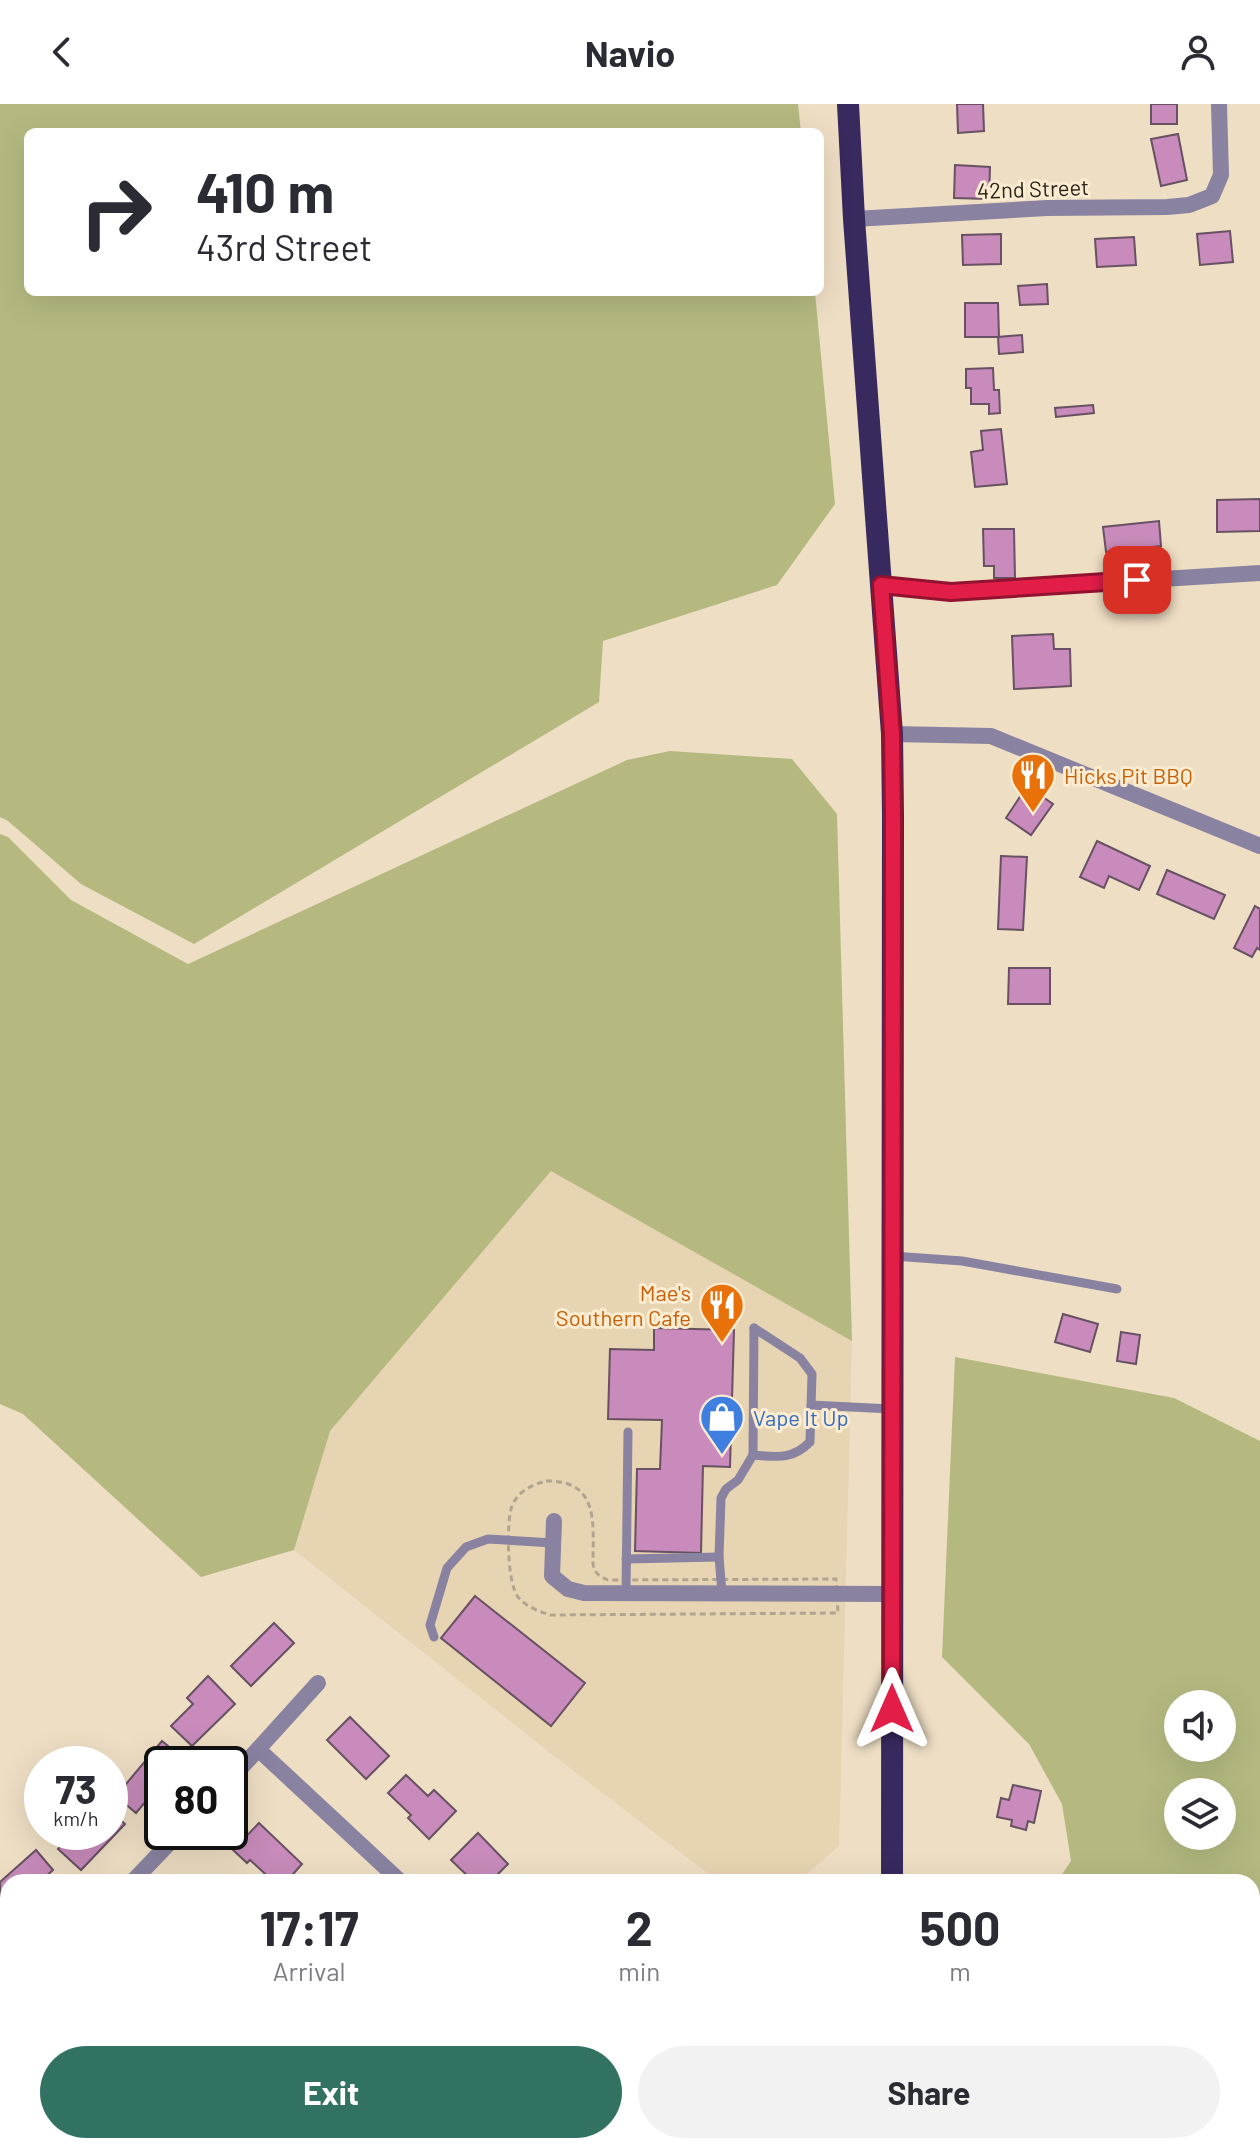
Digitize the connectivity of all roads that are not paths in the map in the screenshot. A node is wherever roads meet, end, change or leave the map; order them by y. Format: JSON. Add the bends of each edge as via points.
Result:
{"nodes":[{"id":1,"x":848,"y":104,"type":"edge"},
{"id":2,"x":1219,"y":104,"type":"edge"},
{"id":3,"x":854,"y":219,"type":"junction"},
{"id":4,"x":1260,"y":573,"type":"edge"},
{"id":5,"x":881,"y":585,"type":"junction"},
{"id":6,"x":892,"y":734,"type":"junction"},
{"id":7,"x":1260,"y":846,"type":"edge"},
{"id":8,"x":893,"y":1256,"type":"junction"},
{"id":9,"x":1117,"y":1289,"type":"dead end"},
{"id":10,"x":811,"y":1405,"type":"junction"},
{"id":11,"x":893,"y":1409,"type":"junction"},
{"id":12,"x":628,"y":1432,"type":"dead end"},
{"id":13,"x":753,"y":1455,"type":"junction"},
{"id":14,"x":554,"y":1521,"type":"dead end"},
{"id":15,"x":553,"y":1543,"type":"junction"},
{"id":16,"x":719,"y":1557,"type":"junction"},
{"id":17,"x":626,"y":1559,"type":"junction"},
{"id":18,"x":626,"y":1593,"type":"junction"},
{"id":19,"x":722,"y":1593,"type":"junction"},
{"id":20,"x":892,"y":1594,"type":"junction"},
{"id":21,"x":434,"y":1637,"type":"dead end"},
{"id":22,"x":318,"y":1683,"type":"dead end"},
{"id":23,"x":259,"y":1750,"type":"junction"},
{"id":24,"x":248,"y":1761,"type":"edge"},
{"id":25,"x":163,"y":1850,"type":"edge"},
{"id":26,"x":140,"y":1874,"type":"edge"},
{"id":27,"x":392,"y":1874,"type":"edge"},
{"id":28,"x":892,"y":1874,"type":"edge"}],
"edges":[{"from":1,"to":3,"type":"highway"},
{"from":2,"to":3,"type":"street","name":"42nd Street","via":[[1221,175],[1212,196],[1189,205]]},
{"from":3,"to":5,"type":"highway"},
{"from":4,"to":5,"type":"street","via":[[951,592]]},
{"from":5,"to":6,"type":"highway"},
{"from":6,"to":7,"type":"street","via":[[991,736]]},
{"from":6,"to":8,"type":"highway"},
{"from":8,"to":9,"type":"lane","via":[[962,1261]]},
{"from":8,"to":11,"type":"highway"},
{"from":10,"to":11,"type":"lane"},
{"from":10,"to":13,"type":"lane","via":[[810,1442],[799,1453]]},
{"from":10,"to":13,"type":"lane","via":[[812,1374],[800,1358],[754,1328]]},
{"from":11,"to":20,"type":"highway"},
{"from":12,"to":17,"type":"lane"},
{"from":13,"to":16,"type":"lane","via":[[721,1498]]},
{"from":14,"to":15,"type":"street"},
{"from":15,"to":18,"type":"street","via":[[552,1576],[568,1589]]},
{"from":15,"to":21,"type":"lane","via":[[488,1539],[466,1547],[447,1568],[430,1625]]},
{"from":16,"to":17,"type":"lane"},
{"from":16,"to":19,"type":"lane"},
{"from":17,"to":18,"type":"lane"},
{"from":18,"to":19,"type":"street"},
{"from":19,"to":20,"type":"street"},
{"from":20,"to":28,"type":"highway"},
{"from":22,"to":23,"type":"street"},
{"from":23,"to":24,"type":"street"},
{"from":23,"to":27,"type":"street"},
{"from":25,"to":26,"type":"street"}]}
